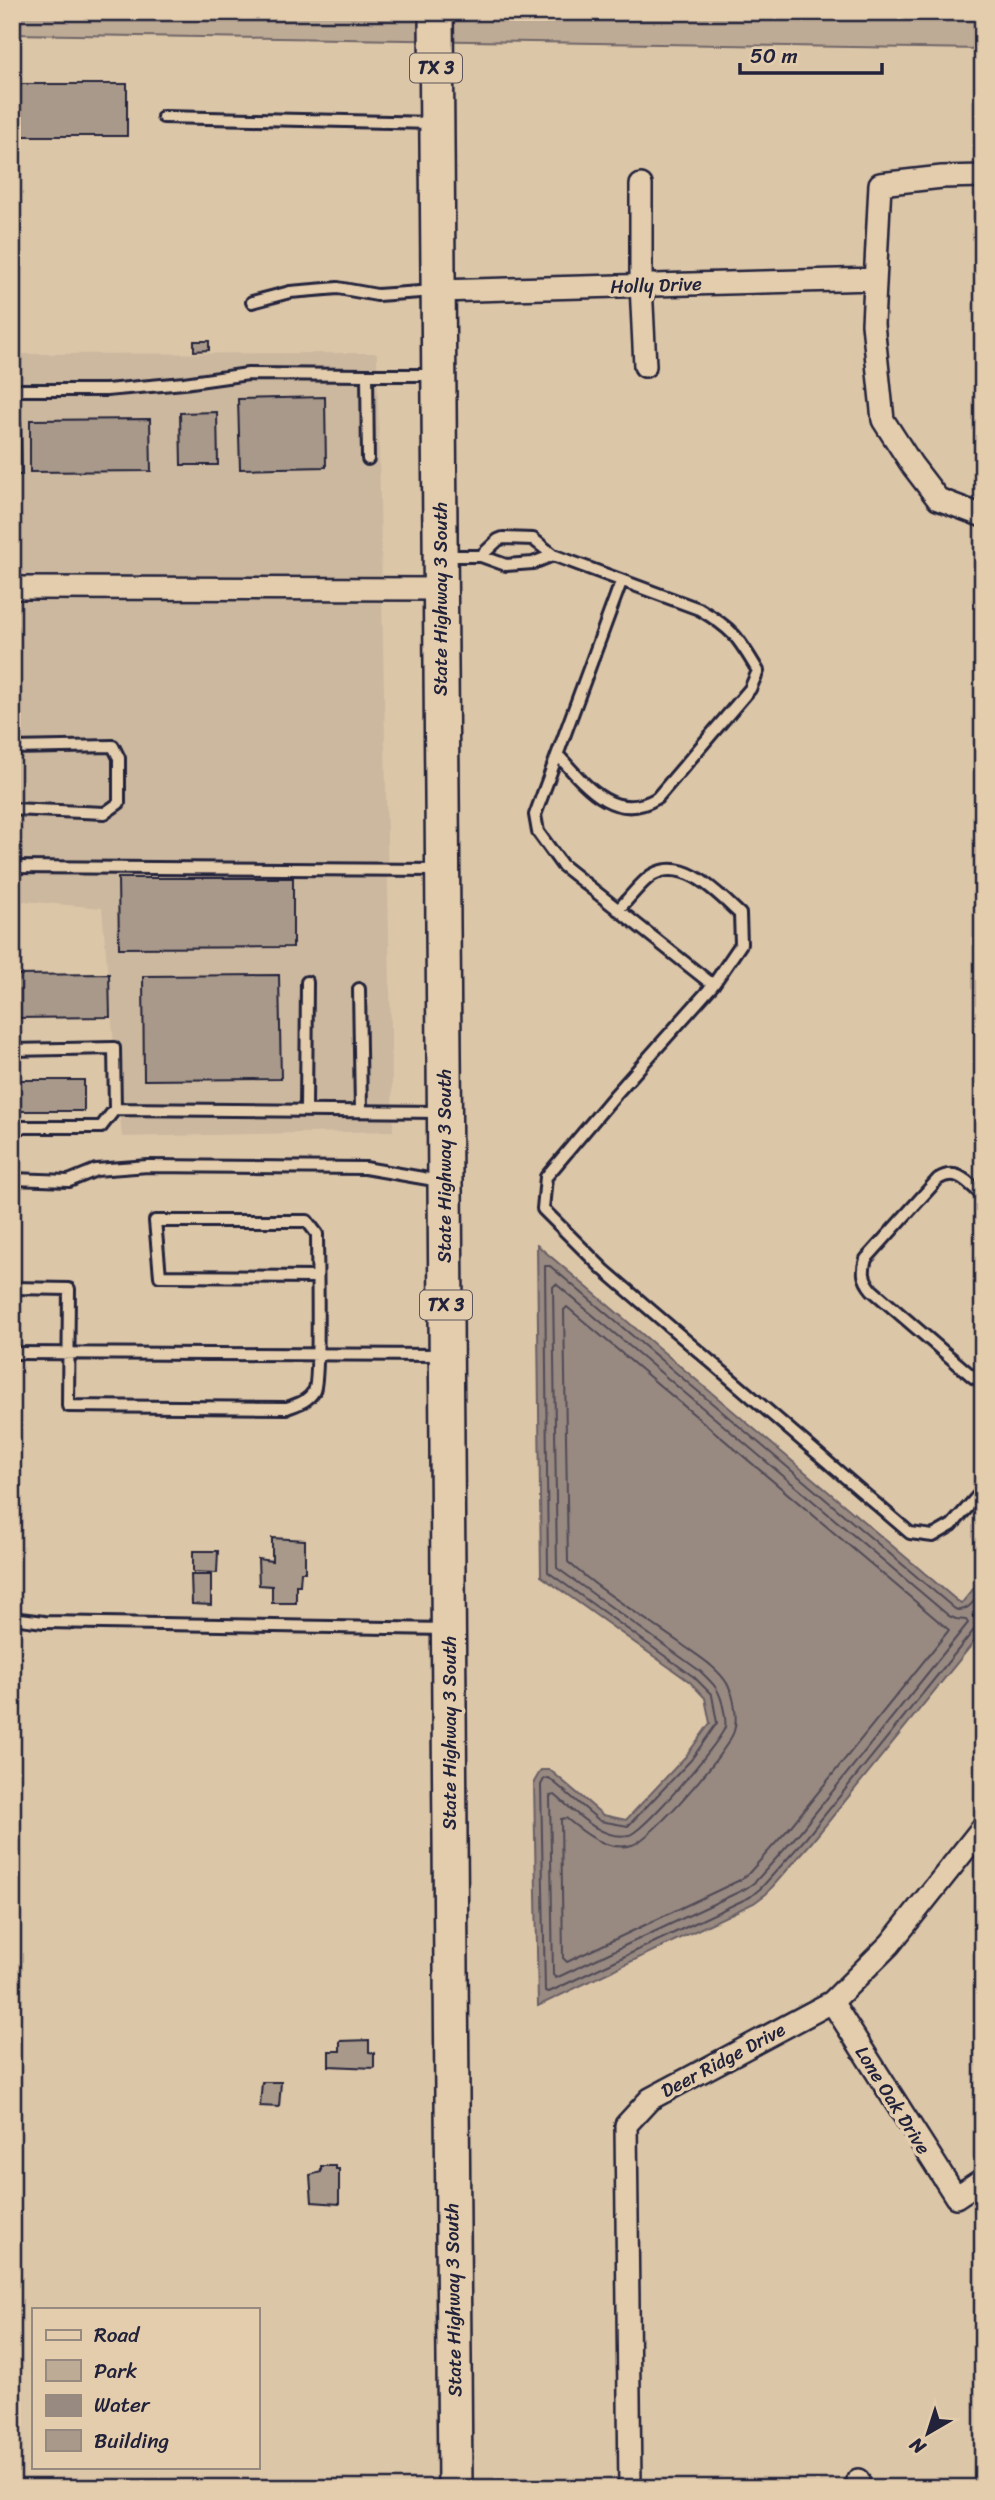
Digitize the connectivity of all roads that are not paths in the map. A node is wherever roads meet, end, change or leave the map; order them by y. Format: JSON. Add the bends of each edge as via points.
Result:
{"nodes":[{"id":1,"x":436,"y":12,"type":"edge"},
{"id":2,"x":163,"y":117,"type":"dead end"},
{"id":3,"x":437,"y":123,"type":"junction"},
{"id":4,"x":983,"y":176,"type":"edge"},
{"id":5,"x":641,"y":185,"type":"dead end"},
{"id":6,"x":875,"y":279,"type":"junction"},
{"id":7,"x":641,"y":285,"type":"junction"},
{"id":8,"x":438,"y":291,"type":"junction"},
{"id":9,"x":252,"y":302,"type":"dead end"},
{"id":10,"x":645,"y":366,"type":"dead end"},
{"id":11,"x":366,"y":375,"type":"junction"},
{"id":12,"x":439,"y":375,"type":"junction"},
{"id":13,"x":12,"y":390,"type":"edge"},
{"id":14,"x":368,"y":459,"type":"dead end"},
{"id":15,"x":983,"y":516,"type":"edge"},
{"id":16,"x":553,"y":555,"type":"junction"},
{"id":17,"x":440,"y":556,"type":"junction"},
{"id":18,"x":481,"y":556,"type":"junction"},
{"id":19,"x":621,"y":582,"type":"junction"},
{"id":20,"x":12,"y":588,"type":"edge"},
{"id":21,"x":440,"y":589,"type":"junction"},
{"id":22,"x":12,"y":748,"type":"edge"},
{"id":23,"x":558,"y":755,"type":"junction"},
{"id":24,"x":12,"y":809,"type":"edge"},
{"id":25,"x":12,"y":867,"type":"edge"},
{"id":26,"x":442,"y":870,"type":"junction"},
{"id":27,"x":618,"y":910,"type":"junction"},
{"id":28,"x":307,"y":982,"type":"dead end"},
{"id":29,"x":713,"y":985,"type":"junction"},
{"id":30,"x":359,"y":989,"type":"dead end"},
{"id":31,"x":12,"y":1050,"type":"edge"},
{"id":32,"x":115,"y":1109,"type":"junction"},
{"id":33,"x":306,"y":1110,"type":"junction"},
{"id":34,"x":361,"y":1110,"type":"junction"},
{"id":35,"x":444,"y":1112,"type":"junction"},
{"id":36,"x":12,"y":1127,"type":"edge"},
{"id":37,"x":12,"y":1179,"type":"edge"},
{"id":38,"x":445,"y":1182,"type":"junction"},
{"id":39,"x":983,"y":1196,"type":"edge"},
{"id":40,"x":317,"y":1278,"type":"junction"},
{"id":41,"x":12,"y":1288,"type":"edge"},
{"id":42,"x":12,"y":1353,"type":"edge"},
{"id":43,"x":69,"y":1354,"type":"junction"},
{"id":44,"x":317,"y":1354,"type":"junction"},
{"id":45,"x":446,"y":1355,"type":"junction"},
{"id":46,"x":983,"y":1382,"type":"edge"},
{"id":47,"x":983,"y":1489,"type":"edge"},
{"id":48,"x":12,"y":1618,"type":"edge"},
{"id":49,"x":448,"y":1629,"type":"junction"},
{"id":50,"x":983,"y":1827,"type":"edge"},
{"id":51,"x":832,"y":2002,"type":"junction"},
{"id":52,"x":983,"y":2179,"type":"edge"},
{"id":53,"x":455,"y":2488,"type":"edge"},
{"id":54,"x":630,"y":2488,"type":"edge"}],
"edges":[{"from":1,"to":3,"type":"main road","name":"State Highway 3 South","number":"TX 3"},
{"from":2,"to":3,"type":"lane"},
{"from":3,"to":8,"type":"main road","name":"State Highway 3 South","number":"TX 3"},
{"from":4,"to":6,"type":"street","via":[[880,184]]},
{"from":5,"to":7,"type":"street"},
{"from":6,"to":7,"type":"street","name":"Holly Drive"},
{"from":6,"to":15,"type":"street","via":[[873,324],[883,420],[938,499]]},
{"from":7,"to":8,"type":"street","name":"Holly Drive"},
{"from":7,"to":10,"type":"street"},
{"from":8,"to":9,"type":"lane","via":[[377,295],[338,288],[290,292]]},
{"from":8,"to":12,"type":"main road","name":"State Highway 3 South","number":"TX 3"},
{"from":11,"to":12,"type":"lane"},
{"from":11,"to":13,"type":"lane","via":[[248,374],[106,390]]},
{"from":11,"to":14,"type":"lane"},
{"from":12,"to":17,"type":"main road","name":"State Highway 3 South","number":"TX 3"},
{"from":16,"to":18,"type":"lane","via":[[533,563],[506,565]]},
{"from":16,"to":18,"type":"lane","via":[[533,539],[503,538]]},
{"from":16,"to":19,"type":"lane"},
{"from":17,"to":18,"type":"lane"},
{"from":17,"to":21,"type":"main road","name":"State Highway 3 South","number":"TX 3"},
{"from":19,"to":23,"type":"lane"},
{"from":19,"to":23,"type":"lane","via":[[699,609],[719,621],[738,637],[758,671],[750,689],[647,804],[617,806],[598,796]]},
{"from":20,"to":21,"type":"street"},
{"from":21,"to":26,"type":"main road","name":"State Highway 3 South","number":"TX 3"},
{"from":22,"to":24,"type":"lane","via":[[113,746],[119,758],[120,803],[105,813]]},
{"from":23,"to":27,"type":"lane","via":[[536,815],[538,832],[562,866]]},
{"from":25,"to":26,"type":"lane"},
{"from":26,"to":35,"type":"main road","name":"State Highway 3 South","number":"TX 3"},
{"from":27,"to":29,"type":"lane"},
{"from":27,"to":29,"type":"lane","via":[[653,875],[678,870],[706,883],[740,914],[741,944]]},
{"from":28,"to":33,"type":"lane"},
{"from":29,"to":47,"type":"lane","via":[[546,1177],[543,1209],[604,1269],[910,1533],[933,1536],[951,1525]]},
{"from":30,"to":34,"type":"lane"},
{"from":31,"to":32,"type":"lane","via":[[114,1048]]},
{"from":32,"to":33,"type":"lane"},
{"from":32,"to":36,"type":"lane","via":[[102,1127]]},
{"from":33,"to":34,"type":"lane"},
{"from":34,"to":35,"type":"lane"},
{"from":35,"to":38,"type":"main road","name":"State Highway 3 South","number":"TX 3"},
{"from":37,"to":38,"type":"lane","via":[[69,1181],[96,1170],[148,1166],[365,1168]]},
{"from":38,"to":45,"type":"main road","name":"State Highway 3 South","number":"TX 3"},
{"from":39,"to":46,"type":"lane","via":[[957,1174],[938,1179],[866,1259],[863,1271],[873,1290]]},
{"from":40,"to":40,"type":"lane","via":[[317,1234],[307,1221],[155,1221],[160,1276]]},
{"from":40,"to":44,"type":"lane"},
{"from":41,"to":43,"type":"lane","via":[[69,1289]]},
{"from":42,"to":43,"type":"lane"},
{"from":43,"to":44,"type":"lane"},
{"from":43,"to":44,"type":"lane","via":[[68,1406],[287,1408],[303,1403],[316,1389]]},
{"from":44,"to":45,"type":"lane"},
{"from":45,"to":49,"type":"main road","name":"State Highway 3 South","number":"TX 3"},
{"from":48,"to":49,"type":"lane"},
{"from":49,"to":53,"type":"main road","name":"State Highway 3 South","number":"TX 3"},
{"from":50,"to":51,"type":"street","name":"Deer Ridge Drive","via":[[890,1944]]},
{"from":51,"to":52,"type":"street","name":"Lone Oak Drive","via":[[957,2197]]},
{"from":51,"to":54,"type":"street","name":"Deer Ridge Drive","via":[[650,2099],[626,2125]]}]}
